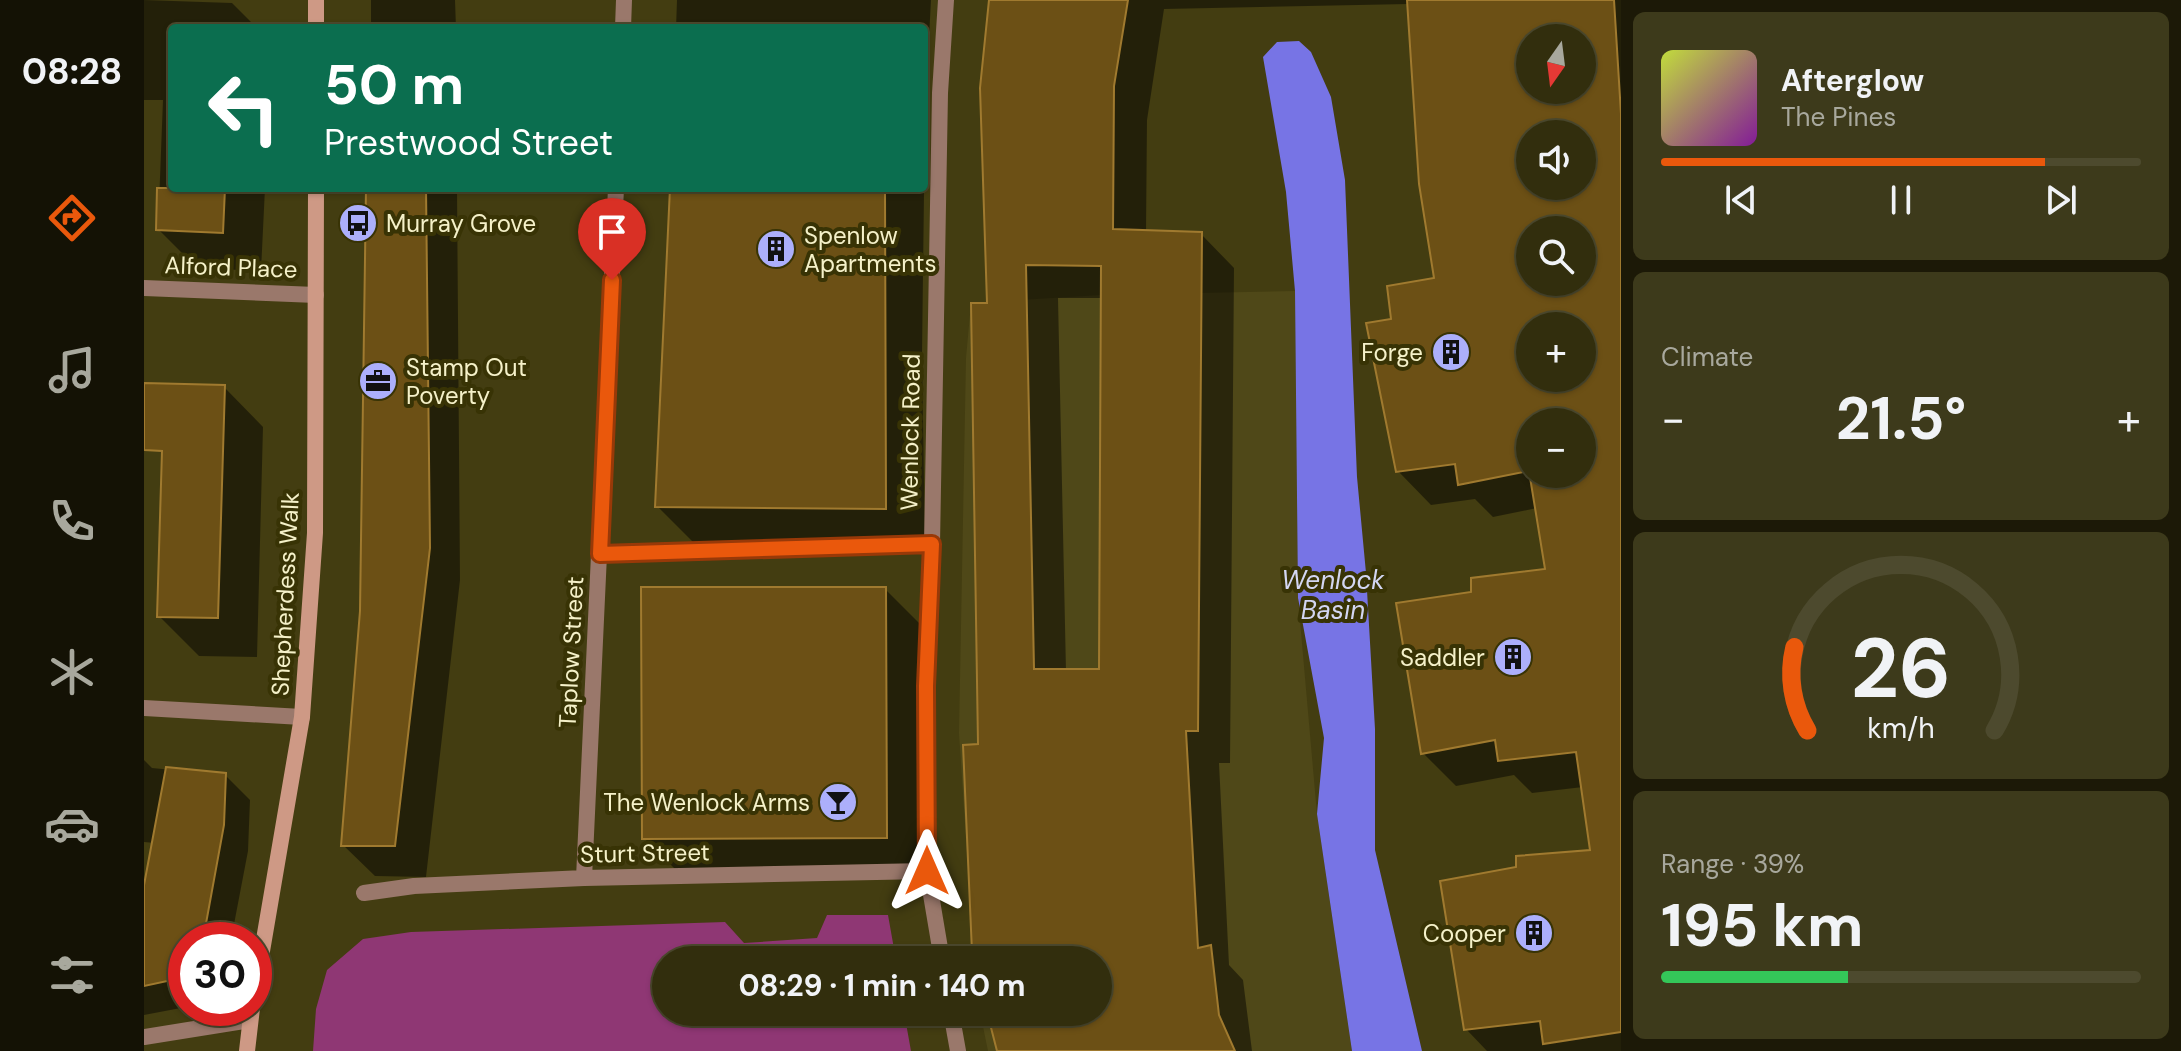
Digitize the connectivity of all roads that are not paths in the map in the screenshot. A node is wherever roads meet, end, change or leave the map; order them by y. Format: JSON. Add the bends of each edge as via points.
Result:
{"nodes":[{"id":1,"x":316,"y":0,"type":"edge"},
{"id":2,"x":624,"y":0,"type":"edge"},
{"id":3,"x":946,"y":0,"type":"edge"},
{"id":4,"x":316,"y":24,"type":"edge"},
{"id":5,"x":623,"y":24,"type":"edge"},
{"id":6,"x":316,"y":192,"type":"edge"},
{"id":7,"x":616,"y":192,"type":"edge"},
{"id":8,"x":144,"y":288,"type":"edge"},
{"id":9,"x":316,"y":295,"type":"junction"},
{"id":10,"x":932,"y":544,"type":"junction"},
{"id":11,"x":600,"y":554,"type":"junction"},
{"id":12,"x":144,"y":708,"type":"edge"},
{"id":13,"x":302,"y":717,"type":"junction"},
{"id":14,"x":927,"y":871,"type":"junction"},
{"id":15,"x":584,"y":878,"type":"junction"},
{"id":16,"x":364,"y":893,"type":"dead end"},
{"id":17,"x":267,"y":922,"type":"edge"},
{"id":18,"x":940,"y":946,"type":"edge"},
{"id":19,"x":195,"y":1026,"type":"edge"},
{"id":20,"x":250,"y":1026,"type":"edge"},
{"id":21,"x":954,"y":1026,"type":"edge"},
{"id":22,"x":144,"y":1037,"type":"edge"},
{"id":23,"x":247,"y":1051,"type":"edge"},
{"id":24,"x":958,"y":1051,"type":"edge"}],
"edges":[{"from":1,"to":4,"type":"main road"},
{"from":2,"to":5,"type":"street"},
{"from":3,"to":10,"type":"street","name":"Wenlock Road"},
{"from":6,"to":9,"type":"main road","name":"Shepherdess Walk"},
{"from":7,"to":11,"type":"street","name":"Taplow Street"},
{"from":8,"to":9,"type":"street","name":"Alford Place"},
{"from":9,"to":13,"type":"main road","name":"Shepherdess Walk","via":[[315,533]]},
{"from":10,"to":11,"type":"street"},
{"from":10,"to":14,"type":"street","name":"Wenlock Road"},
{"from":11,"to":15,"type":"street","name":"Taplow Street"},
{"from":12,"to":13,"type":"street"},
{"from":13,"to":17,"type":"main road","name":"Shepherdess Walk"},
{"from":14,"to":15,"type":"street","name":"Sturt Street"},
{"from":14,"to":18,"type":"street","name":"Wenlock Road"},
{"from":15,"to":16,"type":"street","name":"Sturt Street"},
{"from":19,"to":22,"type":"street"},
{"from":20,"to":23,"type":"main road"},
{"from":21,"to":24,"type":"street"}]}
